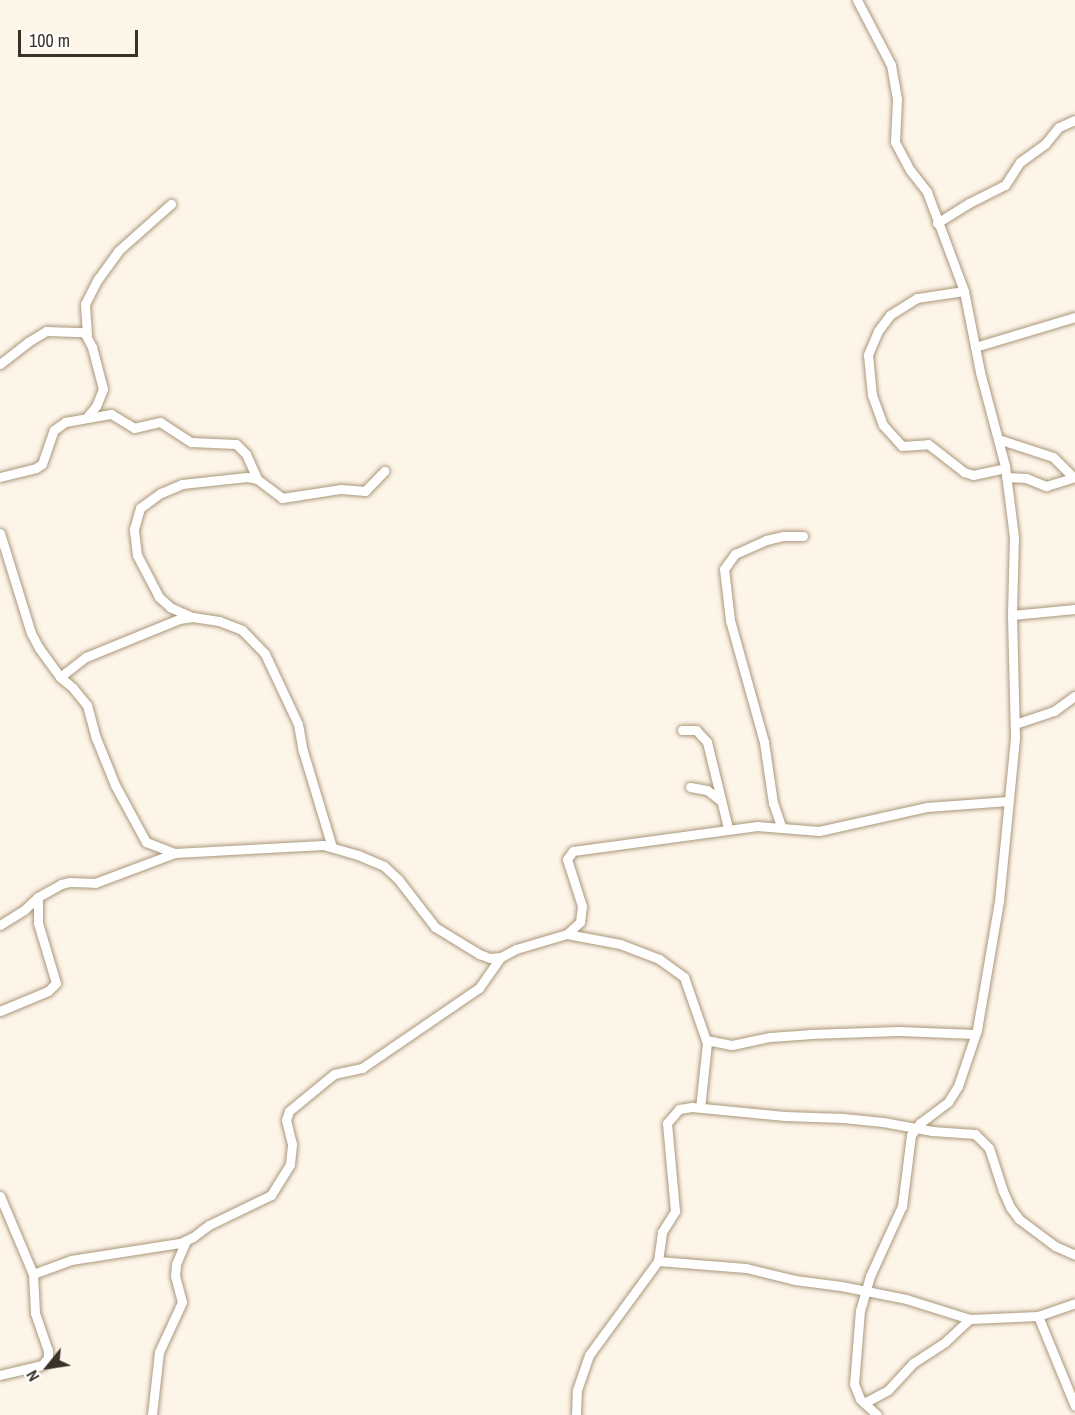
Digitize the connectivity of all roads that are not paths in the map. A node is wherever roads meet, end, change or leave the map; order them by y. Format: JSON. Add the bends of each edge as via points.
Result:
{"nodes":[{"id":1,"x":857,"y":0,"type":"edge"},
{"id":2,"x":1075,"y":120,"type":"edge"},
{"id":3,"x":171,"y":204,"type":"dead end"},
{"id":4,"x":937,"y":223,"type":"junction"},
{"id":5,"x":964,"y":291,"type":"junction"},
{"id":6,"x":1075,"y":317,"type":"edge"},
{"id":7,"x":87,"y":334,"type":"junction"},
{"id":8,"x":975,"y":347,"type":"junction"},
{"id":9,"x":0,"y":364,"type":"edge"},
{"id":10,"x":88,"y":416,"type":"junction"},
{"id":11,"x":998,"y":438,"type":"junction"},
{"id":12,"x":384,"y":471,"type":"dead end"},
{"id":13,"x":1006,"y":472,"type":"junction"},
{"id":14,"x":0,"y":477,"type":"edge"},
{"id":15,"x":1074,"y":477,"type":"edge"},
{"id":16,"x":257,"y":480,"type":"junction"},
{"id":17,"x":0,"y":533,"type":"edge"},
{"id":18,"x":803,"y":536,"type":"dead end"},
{"id":19,"x":1075,"y":609,"type":"edge"},
{"id":20,"x":1012,"y":615,"type":"junction"},
{"id":21,"x":193,"y":617,"type":"junction"},
{"id":22,"x":60,"y":677,"type":"junction"},
{"id":23,"x":1075,"y":696,"type":"edge"},
{"id":24,"x":1015,"y":724,"type":"junction"},
{"id":25,"x":682,"y":730,"type":"dead end"},
{"id":26,"x":690,"y":787,"type":"dead end"},
{"id":27,"x":720,"y":800,"type":"junction"},
{"id":28,"x":1008,"y":801,"type":"junction"},
{"id":29,"x":781,"y":826,"type":"junction"},
{"id":30,"x":728,"y":828,"type":"junction"},
{"id":31,"x":332,"y":847,"type":"junction"},
{"id":32,"x":175,"y":853,"type":"junction"},
{"id":33,"x":38,"y":897,"type":"junction"},
{"id":34,"x":0,"y":925,"type":"edge"},
{"id":35,"x":567,"y":934,"type":"junction"},
{"id":36,"x":501,"y":957,"type":"junction"},
{"id":37,"x":0,"y":1011,"type":"edge"},
{"id":38,"x":975,"y":1034,"type":"junction"},
{"id":39,"x":706,"y":1040,"type":"junction"},
{"id":40,"x":700,"y":1108,"type":"junction"},
{"id":41,"x":914,"y":1129,"type":"junction"},
{"id":42,"x":0,"y":1196,"type":"edge"},
{"id":43,"x":186,"y":1241,"type":"junction"},
{"id":44,"x":1075,"y":1255,"type":"edge"},
{"id":45,"x":658,"y":1261,"type":"junction"},
{"id":46,"x":33,"y":1274,"type":"junction"},
{"id":47,"x":865,"y":1291,"type":"junction"},
{"id":48,"x":1075,"y":1304,"type":"edge"},
{"id":49,"x":1038,"y":1316,"type":"junction"},
{"id":50,"x":970,"y":1319,"type":"junction"},
{"id":51,"x":0,"y":1375,"type":"edge"},
{"id":52,"x":864,"y":1403,"type":"junction"},
{"id":53,"x":1075,"y":1406,"type":"edge"},
{"id":54,"x":152,"y":1415,"type":"edge"},
{"id":55,"x":576,"y":1415,"type":"edge"},
{"id":56,"x":877,"y":1415,"type":"edge"}],
"edges":[{"from":1,"to":4,"type":"street","via":[[891,64],[897,99],[895,142],[927,192]]},
{"from":2,"to":4,"type":"street","via":[[1059,128],[1020,162],[1005,185]]},
{"from":3,"to":7,"type":"street","via":[[118,251],[98,279],[85,304]]},
{"from":4,"to":5,"type":"street"},
{"from":5,"to":8,"type":"street"},
{"from":5,"to":13,"type":"street","via":[[917,298],[890,315],[868,355],[872,395],[883,425],[902,446],[928,444],[964,472],[974,475]]},
{"from":6,"to":8,"type":"street"},
{"from":7,"to":9,"type":"street","via":[[80,330],[46,331]]},
{"from":7,"to":10,"type":"street","via":[[103,389]]},
{"from":8,"to":11,"type":"street"},
{"from":10,"to":14,"type":"street","via":[[57,427],[40,466]]},
{"from":10,"to":16,"type":"street","via":[[111,414],[134,428],[160,422],[191,442],[236,444],[246,454]]},
{"from":11,"to":13,"type":"street"},
{"from":11,"to":15,"type":"street","via":[[1053,457]]},
{"from":12,"to":16,"type":"street","via":[[365,491],[340,489],[282,498]]},
{"from":13,"to":15,"type":"street","via":[[1046,486]]},
{"from":13,"to":20,"type":"street","via":[[1014,537]]},
{"from":16,"to":21,"type":"street","via":[[234,477],[182,484],[161,493],[138,511],[134,544],[147,577],[165,603]]},
{"from":17,"to":22,"type":"street","via":[[31,633]]},
{"from":18,"to":29,"type":"street","via":[[766,540],[735,554],[724,569],[730,620],[764,742],[773,803]]},
{"from":19,"to":20,"type":"street"},
{"from":20,"to":24,"type":"street"},
{"from":21,"to":22,"type":"street","via":[[179,618],[86,657]]},
{"from":21,"to":31,"type":"street","via":[[231,624],[253,639],[265,654],[298,724]]},
{"from":22,"to":32,"type":"street","via":[[87,705],[115,785],[146,842]]},
{"from":23,"to":24,"type":"street","via":[[1054,711]]},
{"from":24,"to":28,"type":"street"},
{"from":25,"to":27,"type":"street","via":[[696,730],[704,736],[714,760]]},
{"from":26,"to":27,"type":"street","via":[[707,790]]},
{"from":27,"to":30,"type":"street"},
{"from":28,"to":29,"type":"street","via":[[927,807],[819,831]]},
{"from":28,"to":38,"type":"street","via":[[1004,871]]},
{"from":29,"to":30,"type":"street"},
{"from":30,"to":35,"type":"street","via":[[572,851],[567,859],[582,913],[580,922]]},
{"from":31,"to":32,"type":"street","via":[[264,846]]},
{"from":31,"to":36,"type":"street","via":[[384,866],[435,927],[479,954]]},
{"from":32,"to":33,"type":"street","via":[[95,883],[61,884]]},
{"from":33,"to":34,"type":"street"},
{"from":33,"to":37,"type":"street","via":[[38,923],[56,983],[48,991]]},
{"from":35,"to":36,"type":"street"},
{"from":35,"to":39,"type":"street","via":[[620,944],[674,968],[690,989]]},
{"from":36,"to":43,"type":"street","via":[[479,988],[362,1068],[334,1074],[289,1112],[286,1120],[292,1144],[290,1164],[275,1192]]},
{"from":38,"to":39,"type":"street","via":[[809,1034],[732,1045]]},
{"from":38,"to":41,"type":"street","via":[[958,1086],[948,1102]]},
{"from":39,"to":40,"type":"street"},
{"from":40,"to":41,"type":"street","via":[[864,1120]]},
{"from":40,"to":45,"type":"street","via":[[679,1109],[667,1123],[675,1211],[662,1232]]},
{"from":41,"to":44,"type":"street","via":[[975,1134],[989,1148],[1003,1191],[1019,1219],[1055,1246]]},
{"from":41,"to":47,"type":"street","via":[[908,1142],[902,1206]]},
{"from":42,"to":46,"type":"street"},
{"from":43,"to":46,"type":"street","via":[[71,1260]]},
{"from":43,"to":54,"type":"street","via":[[175,1276],[182,1302],[159,1352]]},
{"from":45,"to":47,"type":"street","via":[[746,1268]]},
{"from":45,"to":55,"type":"street","via":[[589,1355],[577,1390]]},
{"from":46,"to":51,"type":"street","via":[[33,1300],[48,1358],[38,1367]]},
{"from":47,"to":50,"type":"street"},
{"from":47,"to":52,"type":"street","via":[[854,1384]]},
{"from":48,"to":49,"type":"street"},
{"from":49,"to":50,"type":"street"},
{"from":49,"to":53,"type":"street"},
{"from":50,"to":52,"type":"street","via":[[913,1364],[888,1390]]},
{"from":52,"to":56,"type":"street"}]}
